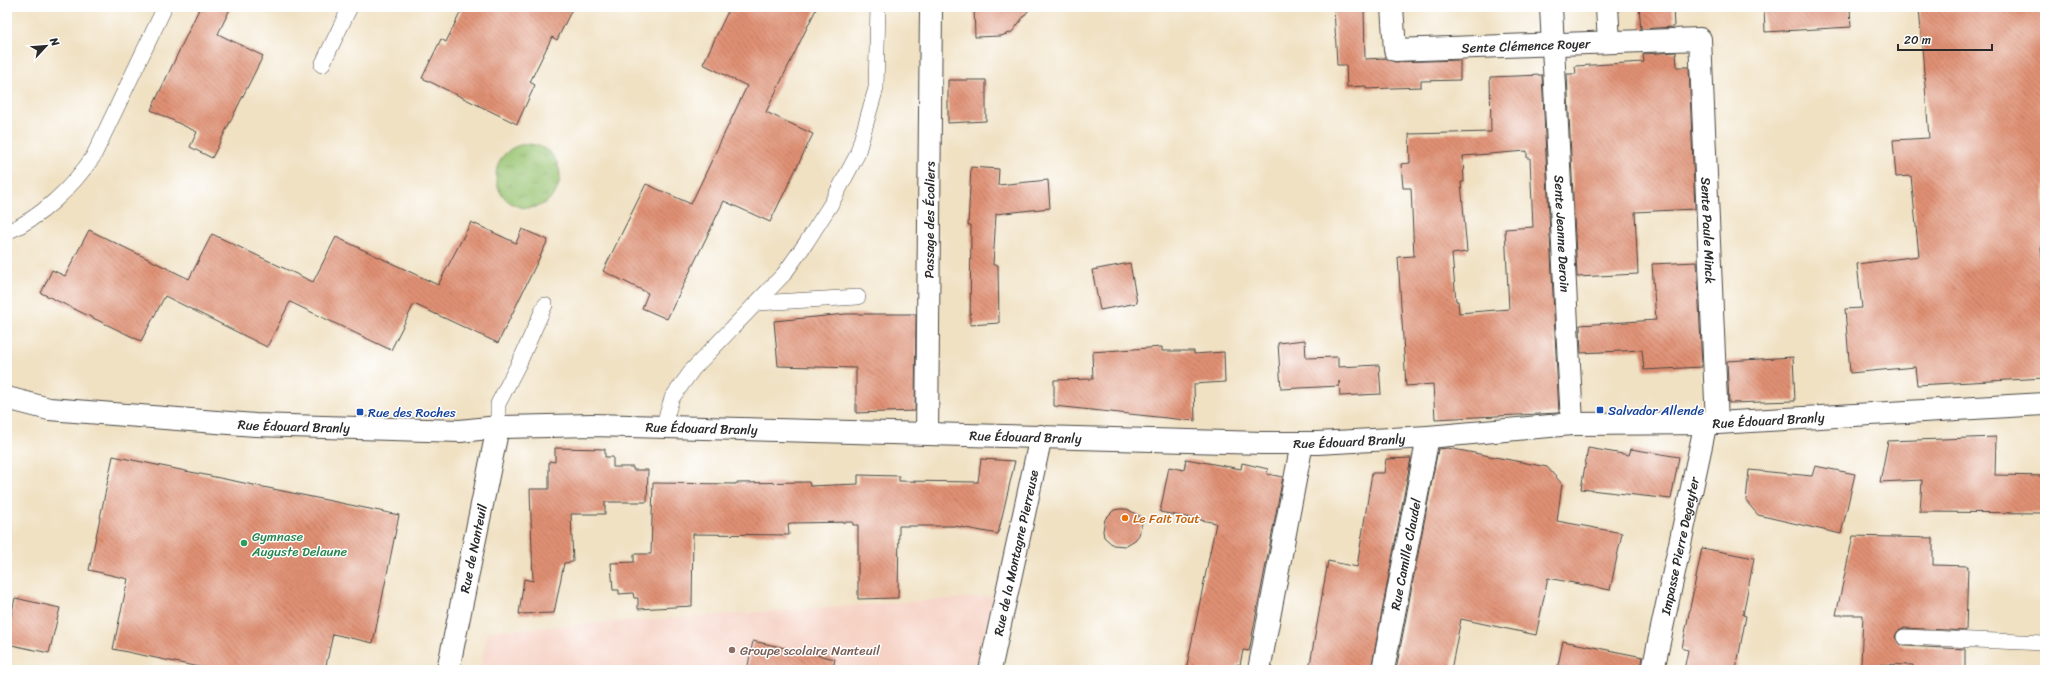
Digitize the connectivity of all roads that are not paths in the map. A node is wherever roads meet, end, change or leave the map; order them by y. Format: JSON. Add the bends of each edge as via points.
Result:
{"nodes":[{"id":1,"x":350,"y":7,"type":"edge"},
{"id":2,"x":878,"y":7,"type":"edge"},
{"id":3,"x":931,"y":7,"type":"edge"},
{"id":4,"x":1392,"y":7,"type":"edge"},
{"id":5,"x":1551,"y":7,"type":"edge"},
{"id":6,"x":1607,"y":7,"type":"edge"},
{"id":7,"x":163,"y":11,"type":"dead end"},
{"id":8,"x":1700,"y":39,"type":"joint"},
{"id":9,"x":1609,"y":42,"type":"junction"},
{"id":10,"x":1552,"y":44,"type":"junction"},
{"id":11,"x":322,"y":65,"type":"dead end"},
{"id":12,"x":7,"y":232,"type":"edge"},
{"id":13,"x":858,"y":297,"type":"dead end"},
{"id":14,"x":758,"y":303,"type":"junction"},
{"id":15,"x":545,"y":305,"type":"dead end"},
{"id":16,"x":7,"y":398,"type":"edge"},
{"id":17,"x":2045,"y":404,"type":"edge"},
{"id":18,"x":1711,"y":422,"type":"junction"},
{"id":19,"x":1572,"y":424,"type":"junction"},
{"id":20,"x":498,"y":427,"type":"junction"},
{"id":21,"x":663,"y":427,"type":"junction"},
{"id":22,"x":927,"y":434,"type":"junction"},
{"id":23,"x":1041,"y":436,"type":"junction"},
{"id":24,"x":1428,"y":437,"type":"junction"},
{"id":25,"x":1302,"y":443,"type":"junction"},
{"id":26,"x":1904,"y":637,"type":"dead end"},
{"id":27,"x":2045,"y":642,"type":"edge"},
{"id":28,"x":448,"y":670,"type":"edge"},
{"id":29,"x":990,"y":670,"type":"edge"},
{"id":30,"x":1259,"y":670,"type":"edge"},
{"id":31,"x":1383,"y":670,"type":"edge"},
{"id":32,"x":1653,"y":670,"type":"edge"}],
"edges":[{"from":1,"to":11,"type":"lane"},
{"from":2,"to":14,"type":"lane","via":[[876,88],[857,155],[806,243],[784,274]]},
{"from":3,"to":22,"type":"street","name":"Passage des Écoliers"},
{"from":4,"to":10,"type":"street","name":"Sente Clémence Royer","via":[[1395,50]]},
{"from":5,"to":10,"type":"street","name":"Sente Jeanne Deroin"},
{"from":6,"to":9,"type":"street"},
{"from":7,"to":12,"type":"lane","via":[[93,157],[81,175],[57,200]]},
{"from":8,"to":9,"type":"street","name":"Sente Clémence Royer"},
{"from":8,"to":18,"type":"street","name":"Sente Paule Minck"},
{"from":9,"to":10,"type":"street","name":"Sente Clémence Royer"},
{"from":10,"to":19,"type":"street","name":"Sente Jeanne Deroin"},
{"from":13,"to":14,"type":"lane"},
{"from":14,"to":21,"type":"lane","via":[[750,308],[693,369],[672,398]]},
{"from":15,"to":20,"type":"lane","via":[[498,404]]},
{"from":16,"to":20,"type":"street","name":"Rue Édouard Branly","via":[[49,409],[255,425],[460,431]]},
{"from":17,"to":18,"type":"street","name":"Rue Édouard Branly"},
{"from":18,"to":19,"type":"street","name":"Rue Édouard Branly"},
{"from":18,"to":32,"type":"street","name":"Impasse Pierre Degeyter"},
{"from":19,"to":24,"type":"street","name":"Rue Édouard Branly"},
{"from":20,"to":21,"type":"street","name":"Rue Édouard Branly"},
{"from":20,"to":28,"type":"street","name":"Rue de Nanteuil"},
{"from":21,"to":22,"type":"street","name":"Rue Édouard Branly"},
{"from":22,"to":23,"type":"street","name":"Rue Édouard Branly"},
{"from":23,"to":25,"type":"street","name":"Rue Édouard Branly"},
{"from":23,"to":29,"type":"street","name":"Rue de la Montagne Pierreuse"},
{"from":24,"to":25,"type":"street","name":"Rue Édouard Branly"},
{"from":24,"to":31,"type":"street","name":"Rue Camille Claudel"},
{"from":25,"to":30,"type":"street"},
{"from":26,"to":27,"type":"lane"}]}
